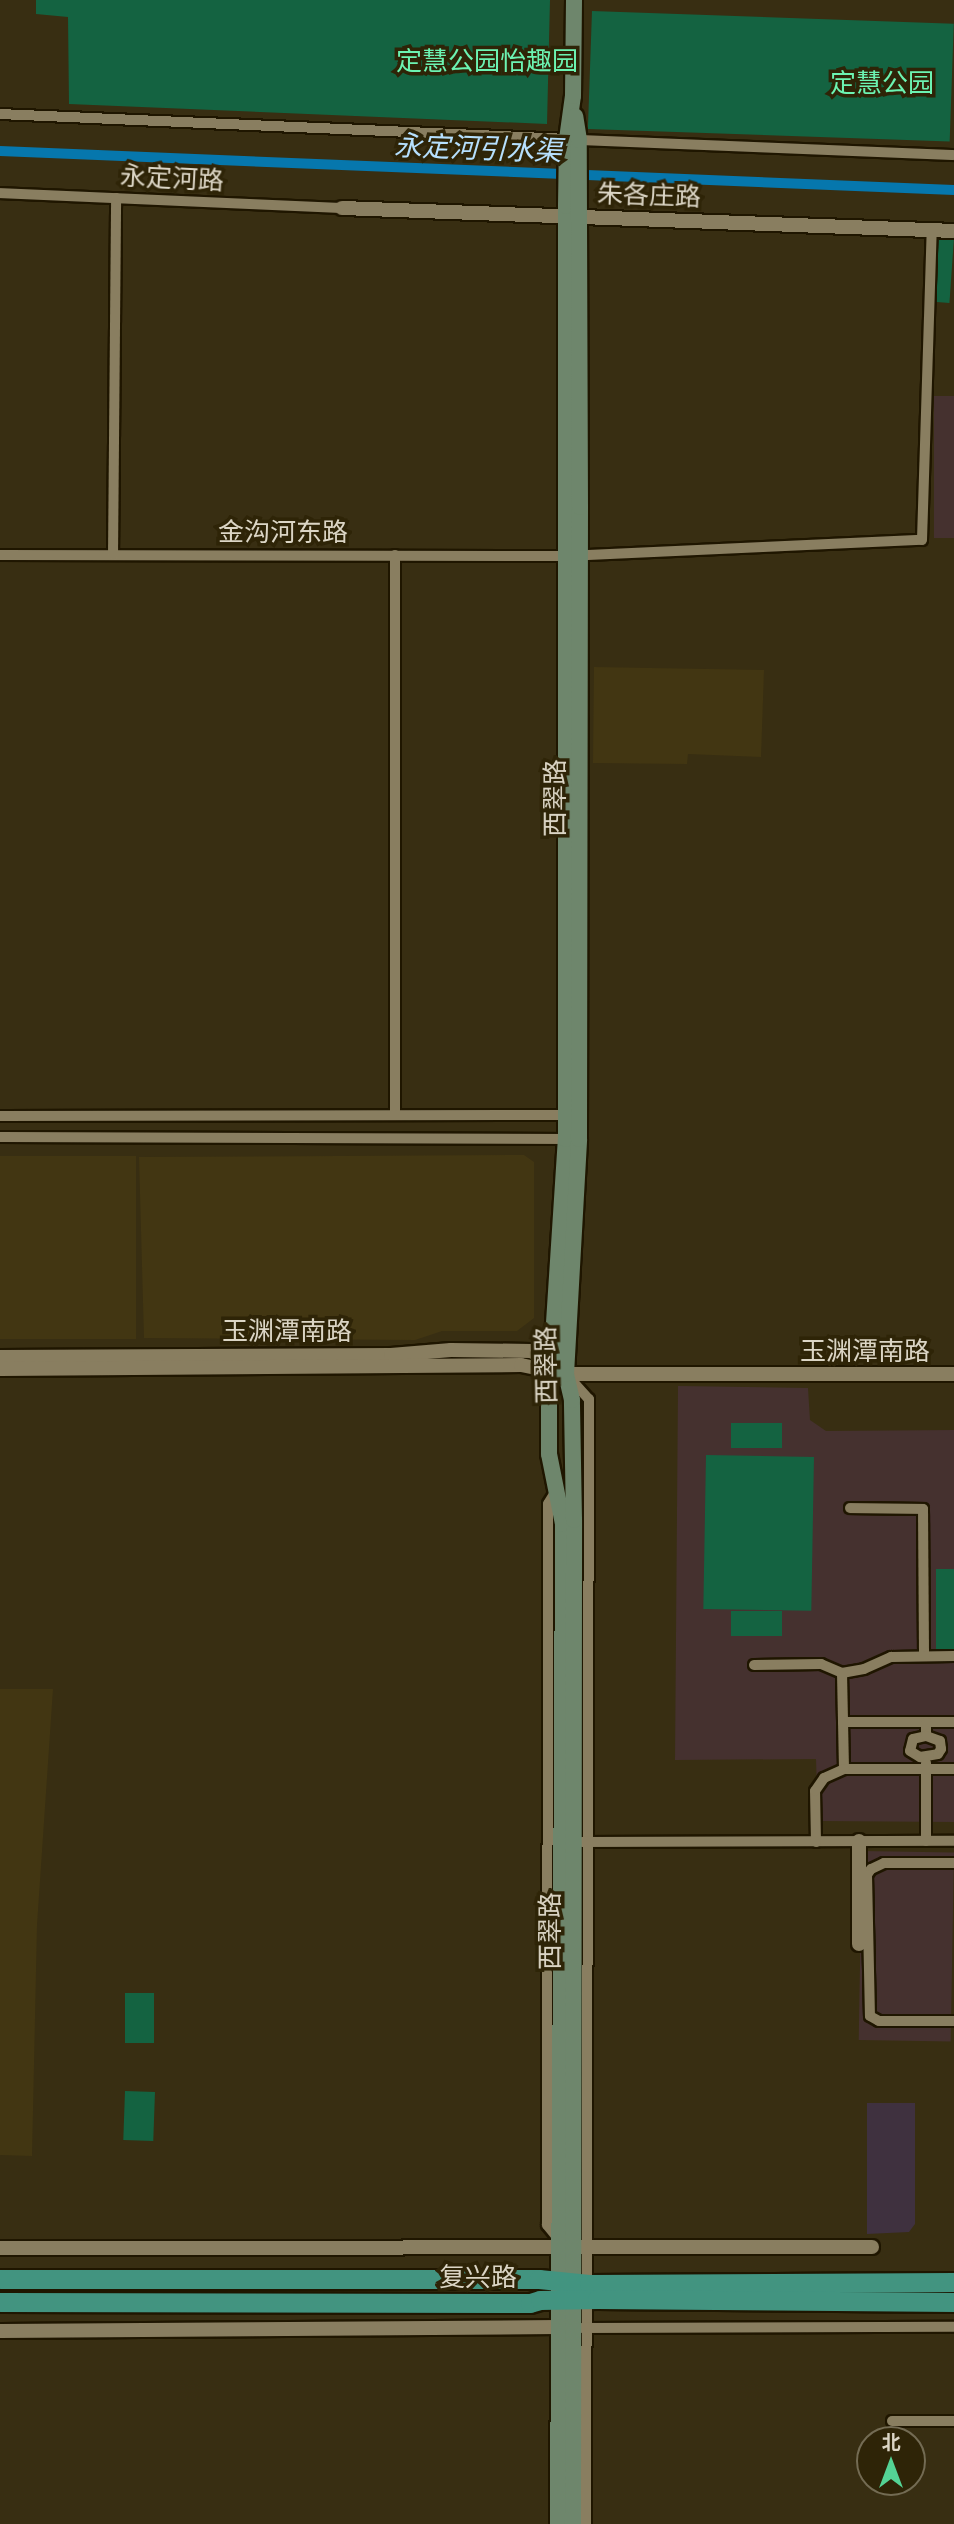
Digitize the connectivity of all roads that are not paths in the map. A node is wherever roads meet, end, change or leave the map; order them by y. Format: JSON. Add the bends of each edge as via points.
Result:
{"nodes":[{"id":1,"x":574,"y":0,"type":"edge"},
{"id":2,"x":0,"y":114,"type":"edge"},
{"id":3,"x":573,"y":144,"type":"junction"},
{"id":4,"x":954,"y":155,"type":"edge"},
{"id":5,"x":0,"y":192,"type":"edge"},
{"id":6,"x":116,"y":198,"type":"junction"},
{"id":7,"x":342,"y":208,"type":"joint"},
{"id":8,"x":572,"y":211,"type":"junction"},
{"id":9,"x":932,"y":230,"type":"junction"},
{"id":10,"x":954,"y":231,"type":"edge"},
{"id":11,"x":0,"y":555,"type":"edge"},
{"id":12,"x":113,"y":555,"type":"junction"},
{"id":13,"x":395,"y":555,"type":"junction"},
{"id":14,"x":573,"y":555,"type":"junction"},
{"id":15,"x":394,"y":1114,"type":"junction"},
{"id":16,"x":572,"y":1115,"type":"junction"},
{"id":17,"x":0,"y":1116,"type":"edge"},
{"id":18,"x":0,"y":1138,"type":"edge"},
{"id":19,"x":572,"y":1139,"type":"junction"},
{"id":20,"x":0,"y":1357,"type":"edge"},
{"id":21,"x":0,"y":1368,"type":"edge"},
{"id":22,"x":557,"y":1369,"type":"junction"},
{"id":23,"x":954,"y":1374,"type":"edge"},
{"id":24,"x":556,"y":1491,"type":"junction"},
{"id":25,"x":850,"y":1508,"type":"dead end"},
{"id":26,"x":924,"y":1656,"type":"junction"},
{"id":27,"x":954,"y":1656,"type":"edge"},
{"id":28,"x":754,"y":1665,"type":"dead end"},
{"id":29,"x":842,"y":1673,"type":"junction"},
{"id":30,"x":844,"y":1722,"type":"junction"},
{"id":31,"x":926,"y":1722,"type":"junction"},
{"id":32,"x":954,"y":1722,"type":"edge"},
{"id":33,"x":926,"y":1736,"type":"junction"},
{"id":34,"x":926,"y":1757,"type":"junction"},
{"id":35,"x":844,"y":1769,"type":"junction"},
{"id":36,"x":926,"y":1769,"type":"junction"},
{"id":37,"x":954,"y":1769,"type":"edge"},
{"id":38,"x":859,"y":1841,"type":"junction"},
{"id":39,"x":926,"y":1841,"type":"junction"},
{"id":40,"x":954,"y":1841,"type":"edge"},
{"id":41,"x":574,"y":1842,"type":"junction"},
{"id":42,"x":816,"y":1842,"type":"junction"},
{"id":43,"x":954,"y":1863,"type":"edge"},
{"id":44,"x":859,"y":1944,"type":"dead end"},
{"id":45,"x":954,"y":2021,"type":"edge"},
{"id":46,"x":571,"y":2246,"type":"junction"},
{"id":47,"x":872,"y":2247,"type":"dead end"},
{"id":48,"x":0,"y":2248,"type":"edge"},
{"id":49,"x":0,"y":2279,"type":"edge"},
{"id":50,"x":954,"y":2282,"type":"edge"},
{"id":51,"x":574,"y":2291,"type":"junction"},
{"id":52,"x":0,"y":2302,"type":"edge"},
{"id":53,"x":954,"y":2302,"type":"edge"},
{"id":54,"x":954,"y":2327,"type":"edge"},
{"id":55,"x":573,"y":2328,"type":"junction"},
{"id":56,"x":0,"y":2330,"type":"edge"},
{"id":57,"x":892,"y":2421,"type":"dead end"},
{"id":58,"x":954,"y":2421,"type":"edge"},
{"id":59,"x":558,"y":2524,"type":"edge"},
{"id":60,"x":573,"y":2524,"type":"edge"},
{"id":61,"x":586,"y":2524,"type":"edge"}],
"edges":[{"from":1,"to":3,"type":"main road"},
{"from":2,"to":3,"type":"street"},
{"from":3,"to":4,"type":"street"},
{"from":3,"to":8,"type":"main road","name":"西翠路"},
{"from":5,"to":6,"type":"street","name":"永定河路"},
{"from":6,"to":7,"type":"street","name":"永定河路"},
{"from":6,"to":12,"type":"street"},
{"from":7,"to":8,"type":"street","name":"朱各庄路"},
{"from":8,"to":9,"type":"street","name":"朱各庄路"},
{"from":8,"to":14,"type":"main road","name":"西翠路"},
{"from":9,"to":10,"type":"street","name":"朱各庄路"},
{"from":9,"to":14,"type":"street","name":"金沟河东路","via":[[922,540]]},
{"from":11,"to":12,"type":"street","name":"金沟河东路"},
{"from":12,"to":13,"type":"street","name":"金沟河东路"},
{"from":13,"to":14,"type":"street","name":"金沟河东路"},
{"from":13,"to":15,"type":"street"},
{"from":14,"to":16,"type":"main road","name":"西翠路"},
{"from":15,"to":16,"type":"street"},
{"from":15,"to":17,"type":"street"},
{"from":16,"to":19,"type":"main road","name":"西翠路"},
{"from":18,"to":19,"type":"street"},
{"from":19,"to":22,"type":"main road","name":"西翠路"},
{"from":20,"to":22,"type":"street","name":"玉渊潭南路","via":[[531,1351]]},
{"from":21,"to":22,"type":"street","name":"玉渊潭南路","via":[[521,1365]]},
{"from":22,"to":23,"type":"street","name":"玉渊潭南路"},
{"from":22,"to":24,"type":"main road","name":"西翠路","via":[[549,1454]]},
{"from":22,"to":41,"type":"main road","name":"西翠路","via":[[572,1400]]},
{"from":24,"to":41,"type":"main road","name":"西翠路","via":[[563,1524]]},
{"from":24,"to":46,"type":"street","via":[[548,1504],[547,2225]]},
{"from":25,"to":26,"type":"street","via":[[923,1509]]},
{"from":26,"to":27,"type":"street"},
{"from":26,"to":29,"type":"street","via":[[891,1657]]},
{"from":28,"to":29,"type":"street","via":[[821,1664]]},
{"from":29,"to":30,"type":"street"},
{"from":30,"to":31,"type":"street"},
{"from":30,"to":35,"type":"street"},
{"from":31,"to":32,"type":"street"},
{"from":31,"to":33,"type":"street"},
{"from":33,"to":34,"type":"street","via":[[939,1740],[942,1749],[936,1756]]},
{"from":33,"to":34,"type":"street","via":[[916,1737],[910,1746],[913,1754]]},
{"from":34,"to":36,"type":"street"},
{"from":35,"to":36,"type":"street"},
{"from":35,"to":42,"type":"street","via":[[824,1778],[815,1791]]},
{"from":36,"to":37,"type":"street"},
{"from":36,"to":39,"type":"street"},
{"from":38,"to":39,"type":"street"},
{"from":38,"to":42,"type":"street"},
{"from":38,"to":44,"type":"street"},
{"from":39,"to":40,"type":"street"},
{"from":41,"to":42,"type":"street"},
{"from":41,"to":46,"type":"main road","name":"西翠路"},
{"from":41,"to":46,"type":"street"},
{"from":43,"to":45,"type":"street","via":[[884,1863],[867,1875],[870,2016],[879,2021]]},
{"from":46,"to":47,"type":"street","name":"复兴路"},
{"from":46,"to":48,"type":"street","name":"复兴路"},
{"from":46,"to":51,"type":"main road","name":"西翠路"},
{"from":49,"to":51,"type":"highway","name":"复兴路","via":[[539,2279]]},
{"from":50,"to":51,"type":"highway","name":"复兴路"},
{"from":51,"to":52,"type":"highway","name":"复兴路","via":[[530,2303]]},
{"from":51,"to":53,"type":"highway","name":"复兴路"},
{"from":51,"to":55,"type":"main road","name":"西翠路"},
{"from":51,"to":55,"type":"street"},
{"from":54,"to":55,"type":"street","name":"复兴路"},
{"from":55,"to":56,"type":"street","name":"复兴路"},
{"from":55,"to":59,"type":"main road","name":"西翠路"},
{"from":55,"to":60,"type":"main road","name":"西翠路"},
{"from":55,"to":61,"type":"street"},
{"from":57,"to":58,"type":"street"}]}
